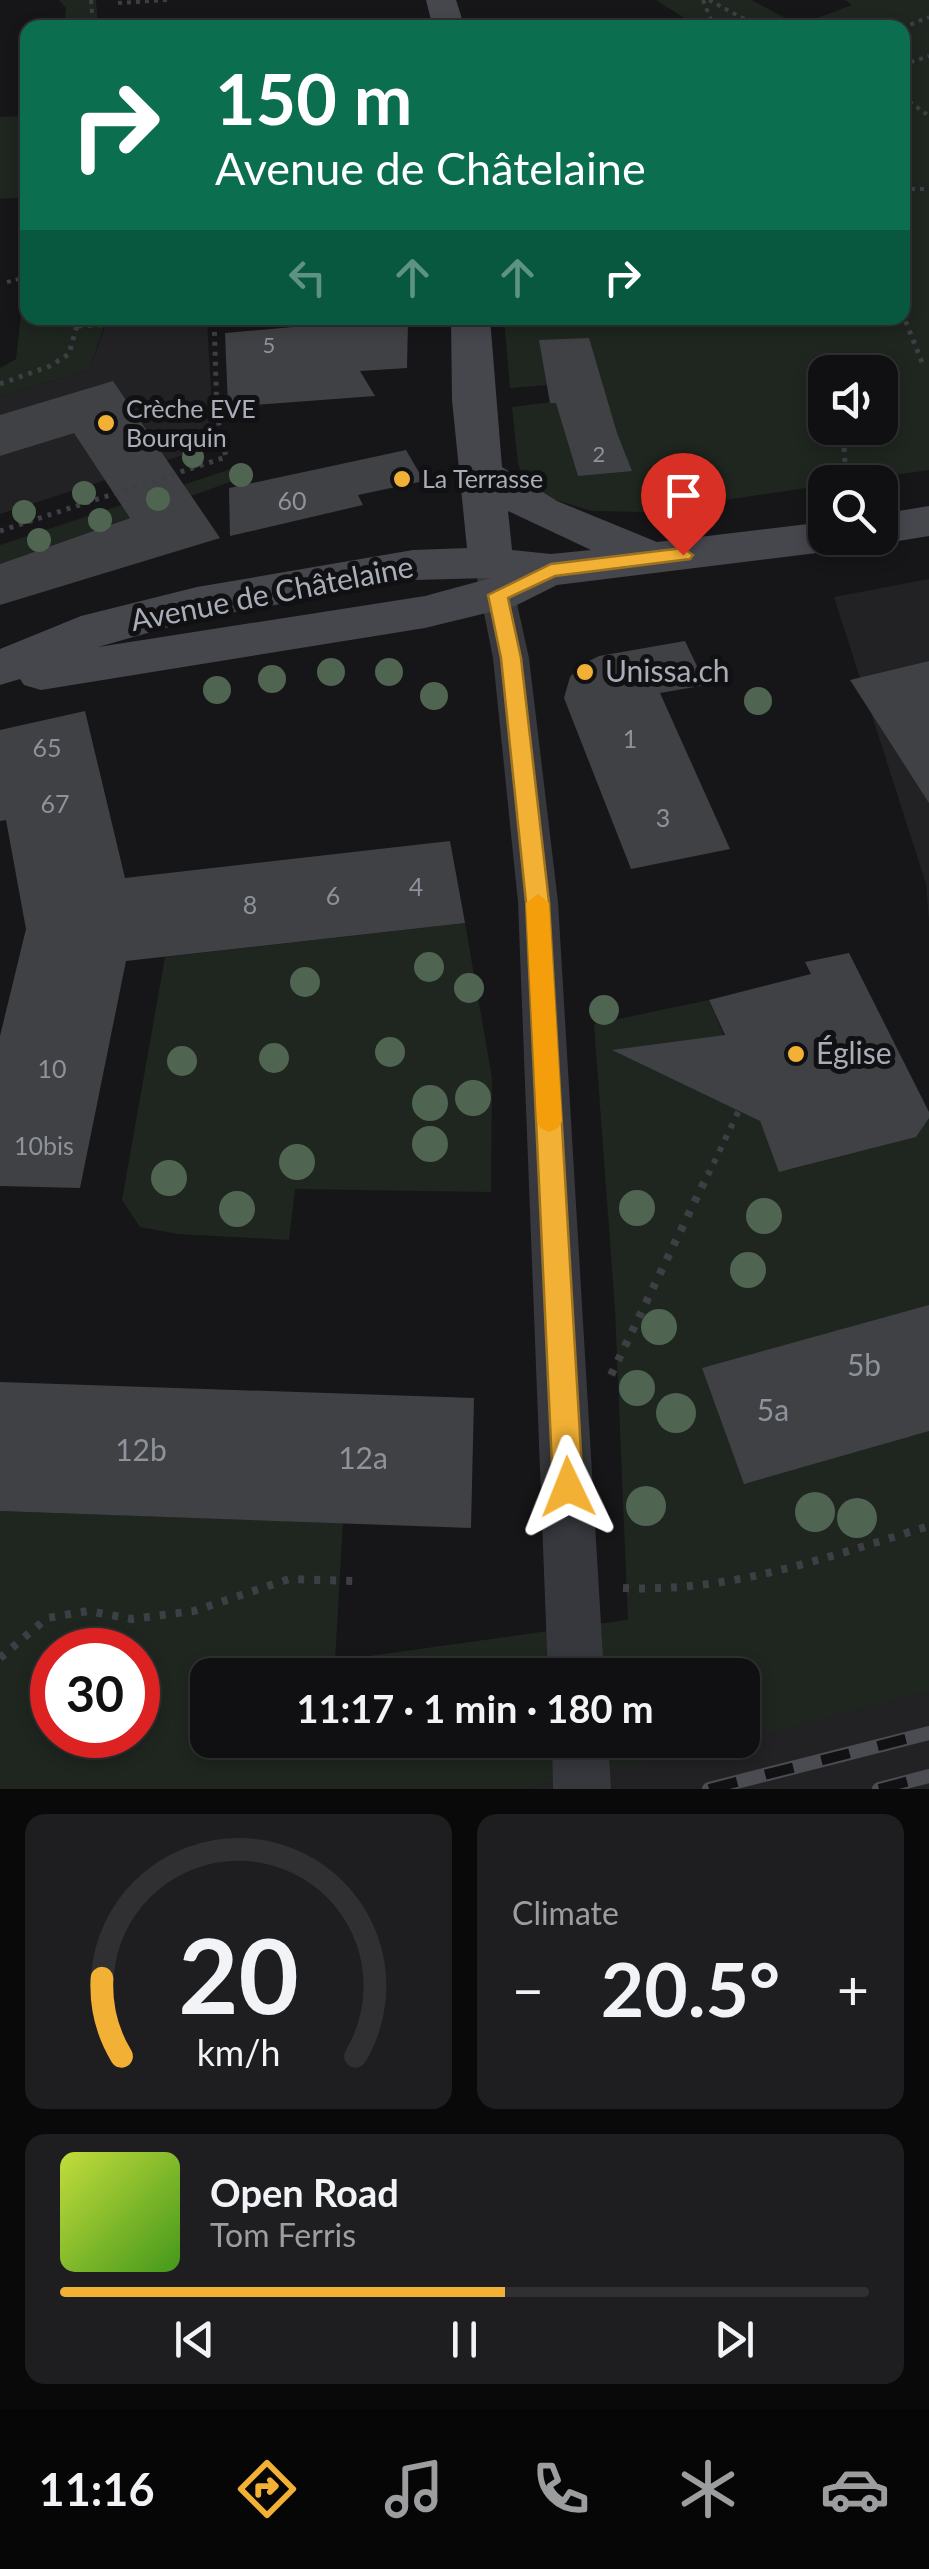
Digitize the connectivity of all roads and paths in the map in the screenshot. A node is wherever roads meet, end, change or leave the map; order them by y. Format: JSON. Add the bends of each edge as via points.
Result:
{"nodes":[{"id":1,"x":167,"y":0,"type":"edge"},
{"id":2,"x":706,"y":0,"type":"edge"},
{"id":3,"x":118,"y":4,"type":"dead end"},
{"id":4,"x":745,"y":20,"type":"edge"},
{"id":5,"x":20,"y":279,"type":"edge"},
{"id":6,"x":6,"y":282,"type":"dead end"},
{"id":7,"x":95,"y":325,"type":"edge"},
{"id":8,"x":214,"y":325,"type":"edge"},
{"id":9,"x":470,"y":325,"type":"edge"},
{"id":10,"x":907,"y":325,"type":"edge"},
{"id":11,"x":78,"y":326,"type":"joint"},
{"id":12,"x":923,"y":364,"type":"dead end"},
{"id":13,"x":0,"y":384,"type":"edge"},
{"id":14,"x":483,"y":474,"type":"junction"},
{"id":15,"x":929,"y":520,"type":"edge"},
{"id":16,"x":898,"y":526,"type":"edge"},
{"id":17,"x":0,"y":531,"type":"edge"},
{"id":18,"x":808,"y":539,"type":"edge"},
{"id":19,"x":654,"y":558,"type":"junction"},
{"id":20,"x":494,"y":579,"type":"junction"},
{"id":21,"x":0,"y":668,"type":"edge"},
{"id":22,"x":0,"y":678,"type":"edge"},
{"id":23,"x":742,"y":1104,"type":"dead end"},
{"id":24,"x":611,"y":1376,"type":"dead end"},
{"id":25,"x":929,"y":1526,"type":"edge"},
{"id":26,"x":354,"y":1582,"type":"dead end"},
{"id":27,"x":623,"y":1588,"type":"dead end"},
{"id":28,"x":575,"y":1652,"type":"edge"},
{"id":29,"x":0,"y":1658,"type":"edge"},
{"id":30,"x":581,"y":1758,"type":"edge"},
{"id":31,"x":582,"y":1789,"type":"edge"}],
"edges":[{"from":1,"to":3,"type":"path"},
{"from":2,"to":4,"type":"path"},
{"from":5,"to":6,"type":"path"},
{"from":7,"to":11,"type":"path"},
{"from":8,"to":17,"type":"path","via":[[217,415],[226,457]]},
{"from":9,"to":14,"type":"main road"},
{"from":10,"to":12,"type":"path"},
{"from":11,"to":13,"type":"path","via":[[69,354]]},
{"from":14,"to":19,"type":"main road","via":[[543,514]]},
{"from":14,"to":20,"type":"main road"},
{"from":15,"to":16,"type":"main road"},
{"from":18,"to":19,"type":"main road","name":"Avenue de Châtelaine"},
{"from":19,"to":20,"type":"main road","name":"Avenue de Châtelaine"},
{"from":20,"to":21,"type":"main road","name":"Avenue de Châtelaine","via":[[413,564],[197,603],[98,628]]},
{"from":20,"to":22,"type":"main road","name":"Avenue de Châtelaine","via":[[425,612]]},
{"from":20,"to":28,"type":"street","via":[[511,658],[538,902]]},
{"from":23,"to":24,"type":"path"},
{"from":25,"to":27,"type":"path","via":[[708,1588]]},
{"from":26,"to":29,"type":"path","via":[[288,1580],[194,1611],[132,1619],[88,1611],[47,1618]]},
{"from":30,"to":31,"type":"street"}]}
